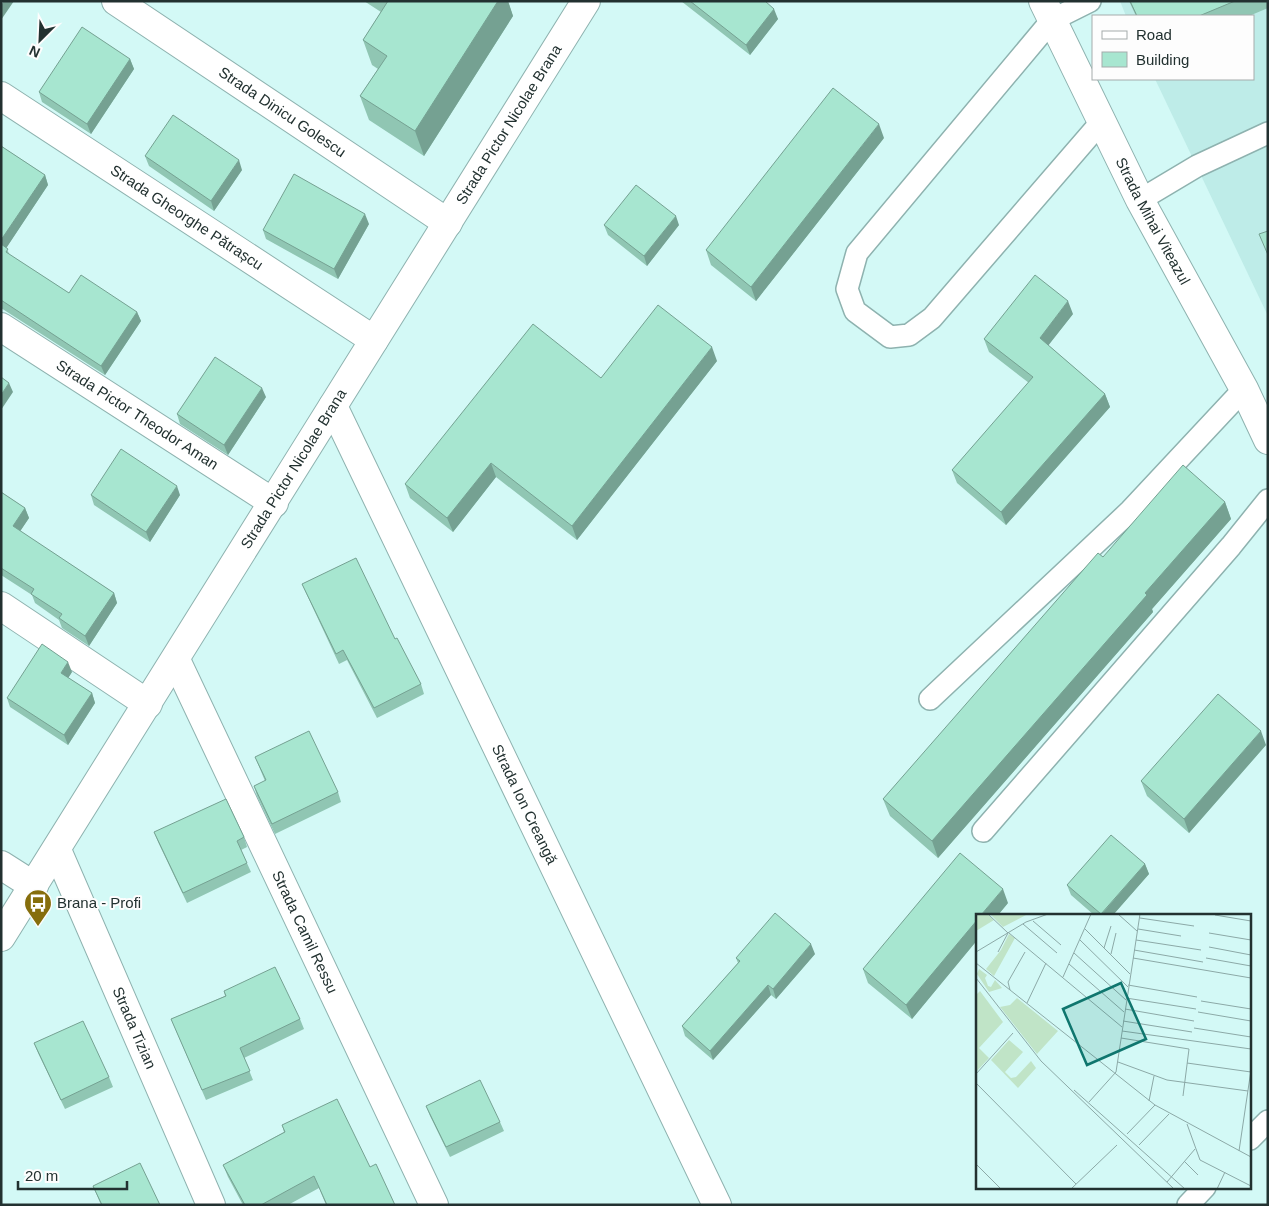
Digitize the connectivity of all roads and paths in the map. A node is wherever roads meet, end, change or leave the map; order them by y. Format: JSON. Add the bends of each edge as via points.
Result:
{"nodes":[{"id":1,"x":116,"y":1,"type":"edge"},
{"id":2,"x":586,"y":1,"type":"edge"},
{"id":3,"x":1090,"y":1,"type":"edge"},
{"id":4,"x":1048,"y":10,"type":"edge"},
{"id":5,"x":1,"y":96,"type":"edge"},
{"id":6,"x":1102,"y":121,"type":"junction"},
{"id":7,"x":1268,"y":133,"type":"edge"},
{"id":8,"x":1140,"y":200,"type":"junction"},
{"id":9,"x":448,"y":223,"type":"junction"},
{"id":10,"x":1,"y":327,"type":"edge"},
{"id":11,"x":374,"y":340,"type":"junction"},
{"id":12,"x":1244,"y":389,"type":"junction"},
{"id":13,"x":333,"y":406,"type":"junction"},
{"id":14,"x":1267,"y":438,"type":"edge"},
{"id":15,"x":1268,"y":500,"type":"edge"},
{"id":16,"x":274,"y":503,"type":"junction"},
{"id":17,"x":1,"y":606,"type":"edge"},
{"id":18,"x":176,"y":660,"type":"junction"},
{"id":19,"x":930,"y":698,"type":"dead end"},
{"id":20,"x":148,"y":704,"type":"junction"},
{"id":21,"x":983,"y":831,"type":"dead end"},
{"id":22,"x":56,"y":850,"type":"junction"},
{"id":23,"x":1,"y":865,"type":"edge"},
{"id":24,"x":34,"y":886,"type":"junction"},
{"id":25,"x":1,"y":937,"type":"edge"},
{"id":26,"x":1268,"y":1121,"type":"edge"},
{"id":27,"x":1252,"y":1137,"type":"edge"},
{"id":28,"x":1204,"y":1188,"type":"edge"},
{"id":29,"x":211,"y":1205,"type":"edge"},
{"id":30,"x":434,"y":1205,"type":"edge"},
{"id":31,"x":716,"y":1205,"type":"edge"},
{"id":32,"x":1188,"y":1205,"type":"edge"}],
"edges":[{"from":1,"to":9,"type":"street","name":"Strada Dinicu Golescu"},
{"from":2,"to":9,"type":"street","name":"Strada Pictor Nicolae Brana"},
{"from":3,"to":4,"type":"lane"},
{"from":4,"to":6,"type":"street","name":"Strada Mihai Viteazul"},
{"from":4,"to":6,"type":"lane","via":[[857,252],[847,289],[854,311],[890,337],[910,335],[932,318]]},
{"from":5,"to":11,"type":"street","name":"Strada Gheorghe Pătrașcu"},
{"from":6,"to":8,"type":"street","name":"Strada Mihai Viteazul"},
{"from":7,"to":8,"type":"lane","via":[[1196,166]]},
{"from":8,"to":12,"type":"street","name":"Strada Mihai Viteazul"},
{"from":9,"to":11,"type":"street","name":"Strada Pictor Nicolae Brana"},
{"from":10,"to":16,"type":"street","name":"Strada Pictor Theodor Aman"},
{"from":11,"to":13,"type":"street","name":"Strada Pictor Nicolae Brana"},
{"from":12,"to":14,"type":"street","name":"Strada Mihai Viteazul"},
{"from":12,"to":19,"type":"lane","via":[[1130,510]]},
{"from":13,"to":16,"type":"street","name":"Strada Pictor Nicolae Brana"},
{"from":13,"to":31,"type":"street","name":"Strada Ion Creangă"},
{"from":15,"to":21,"type":"lane"},
{"from":16,"to":18,"type":"street","name":"Strada Pictor Nicolae Brana"},
{"from":17,"to":20,"type":"street"},
{"from":18,"to":20,"type":"street","name":"Strada Pictor Nicolae Brana"},
{"from":18,"to":30,"type":"street","name":"Strada Camil Ressu"},
{"from":20,"to":22,"type":"street","name":"Strada Pictor Nicolae Brana"},
{"from":22,"to":24,"type":"street","name":"Strada Pictor Nicolae Brana"},
{"from":22,"to":29,"type":"street","name":"Strada Tizian"},
{"from":23,"to":24,"type":"street"},
{"from":24,"to":25,"type":"street","name":"Strada Pictor Nicolae Brana"},
{"from":26,"to":27,"type":"lane"},
{"from":28,"to":32,"type":"lane"}]}
